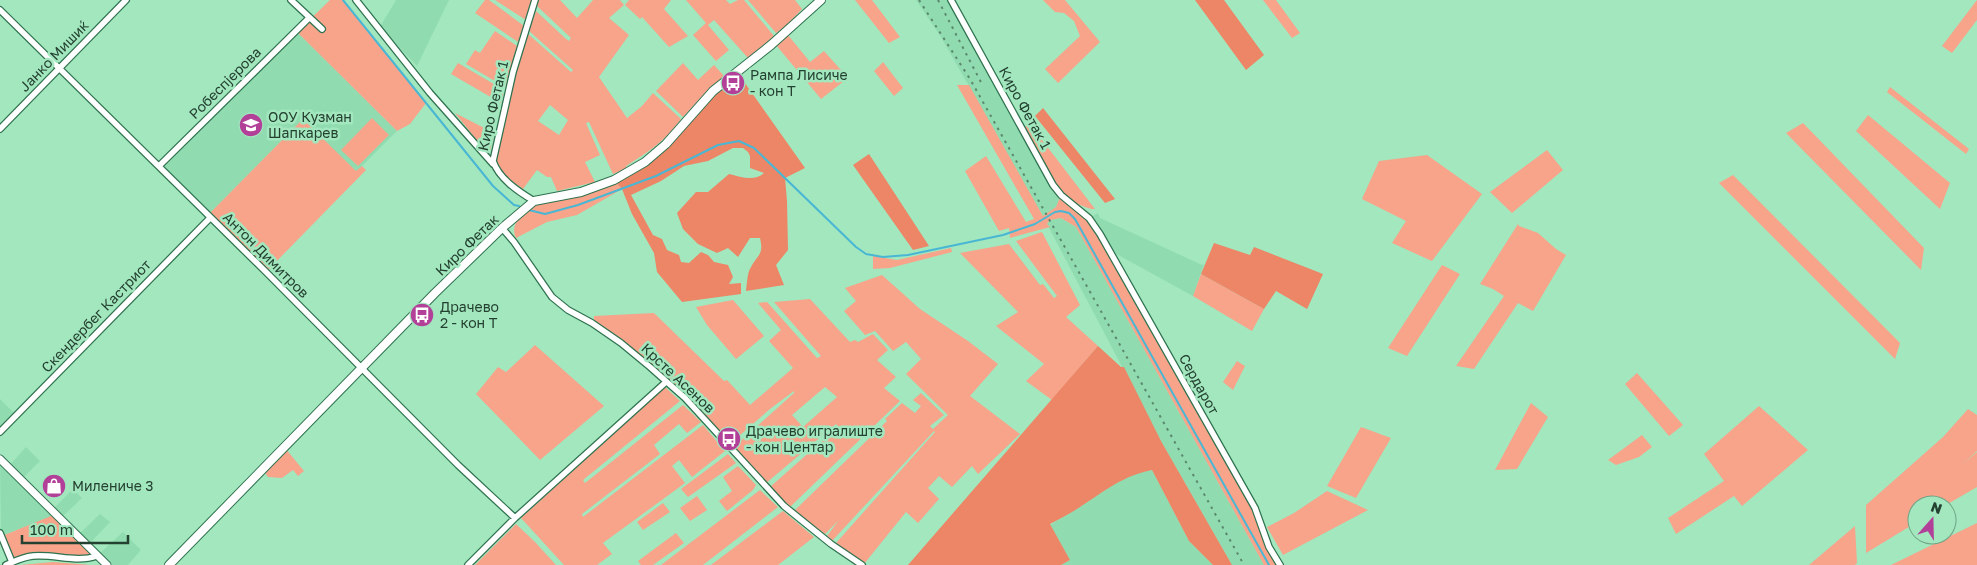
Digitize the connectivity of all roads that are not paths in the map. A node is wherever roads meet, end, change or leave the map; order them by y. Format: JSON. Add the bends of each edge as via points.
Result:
{"nodes":[{"id":1,"x":126,"y":0,"type":"edge"},
{"id":2,"x":292,"y":0,"type":"edge"},
{"id":3,"x":356,"y":0,"type":"edge"},
{"id":4,"x":535,"y":0,"type":"edge"},
{"id":5,"x":821,"y":0,"type":"edge"},
{"id":6,"x":951,"y":0,"type":"edge"},
{"id":7,"x":0,"y":10,"type":"edge"},
{"id":8,"x":308,"y":18,"type":"junction"},
{"id":9,"x":322,"y":29,"type":"dead end"},
{"id":10,"x":59,"y":68,"type":"junction"},
{"id":11,"x":0,"y":129,"type":"edge"},
{"id":12,"x":159,"y":166,"type":"junction"},
{"id":13,"x":494,"y":166,"type":"junction"},
{"id":14,"x":534,"y":201,"type":"junction"},
{"id":15,"x":210,"y":218,"type":"junction"},
{"id":16,"x":1089,"y":218,"type":"joint"},
{"id":17,"x":502,"y":228,"type":"junction"},
{"id":18,"x":361,"y":369,"type":"junction"},
{"id":19,"x":666,"y":382,"type":"junction"},
{"id":20,"x":0,"y":432,"type":"edge"},
{"id":21,"x":0,"y":459,"type":"edge"},
{"id":22,"x":515,"y":518,"type":"junction"},
{"id":23,"x":0,"y":533,"type":"edge"},
{"id":24,"x":100,"y":560,"type":"edge"},
{"id":25,"x":9,"y":564,"type":"edge"},
{"id":26,"x":107,"y":565,"type":"edge"},
{"id":27,"x":169,"y":565,"type":"edge"},
{"id":28,"x":468,"y":565,"type":"edge"},
{"id":29,"x":862,"y":565,"type":"edge"},
{"id":30,"x":1280,"y":565,"type":"edge"}],
"edges":[{"from":1,"to":10,"type":"street","name":"Јанко Мишиќ"},
{"from":2,"to":8,"type":"street"},
{"from":3,"to":13,"type":"street","via":[[430,93]]},
{"from":4,"to":13,"type":"street","name":"Киро Фетак 1","via":[[512,72]]},
{"from":5,"to":14,"type":"main road","name":"Киро Фетак","via":[[713,91],[646,162],[614,180],[581,192]]},
{"from":6,"to":16,"type":"street","name":"Киро Фетак 1","via":[[1053,185]]},
{"from":7,"to":10,"type":"street","name":"Антон Димитров"},
{"from":8,"to":9,"type":"street"},
{"from":8,"to":12,"type":"street","name":"Робеспјерова"},
{"from":10,"to":11,"type":"street","name":"Јанко Мишиќ"},
{"from":10,"to":12,"type":"street","name":"Антон Димитров"},
{"from":12,"to":15,"type":"street","name":"Антон Димитров"},
{"from":13,"to":14,"type":"street","name":"Киро Фетак 1","via":[[514,188]]},
{"from":14,"to":17,"type":"main road","name":"Киро Фетак"},
{"from":15,"to":18,"type":"street","name":"Антон Димитров"},
{"from":15,"to":20,"type":"street","name":"Скендербег Кастриот"},
{"from":16,"to":30,"type":"street","name":"Сердарот","via":[[1255,508],[1269,547]]},
{"from":17,"to":18,"type":"main road","name":"Киро Фетак"},
{"from":17,"to":19,"type":"street","name":"Крсте Асенов","via":[[552,296],[568,310],[621,343]]},
{"from":18,"to":22,"type":"street","name":"Антон Димитров"},
{"from":18,"to":27,"type":"main road","name":"Киро Фетак"},
{"from":19,"to":22,"type":"street"},
{"from":19,"to":29,"type":"street","name":"Крсте Асенов","via":[[685,398],[784,506]]},
{"from":21,"to":24,"type":"street"},
{"from":22,"to":28,"type":"street"},
{"from":23,"to":25,"type":"street"},
{"from":24,"to":25,"type":"street","via":[[34,556]]},
{"from":24,"to":26,"type":"street"}]}
